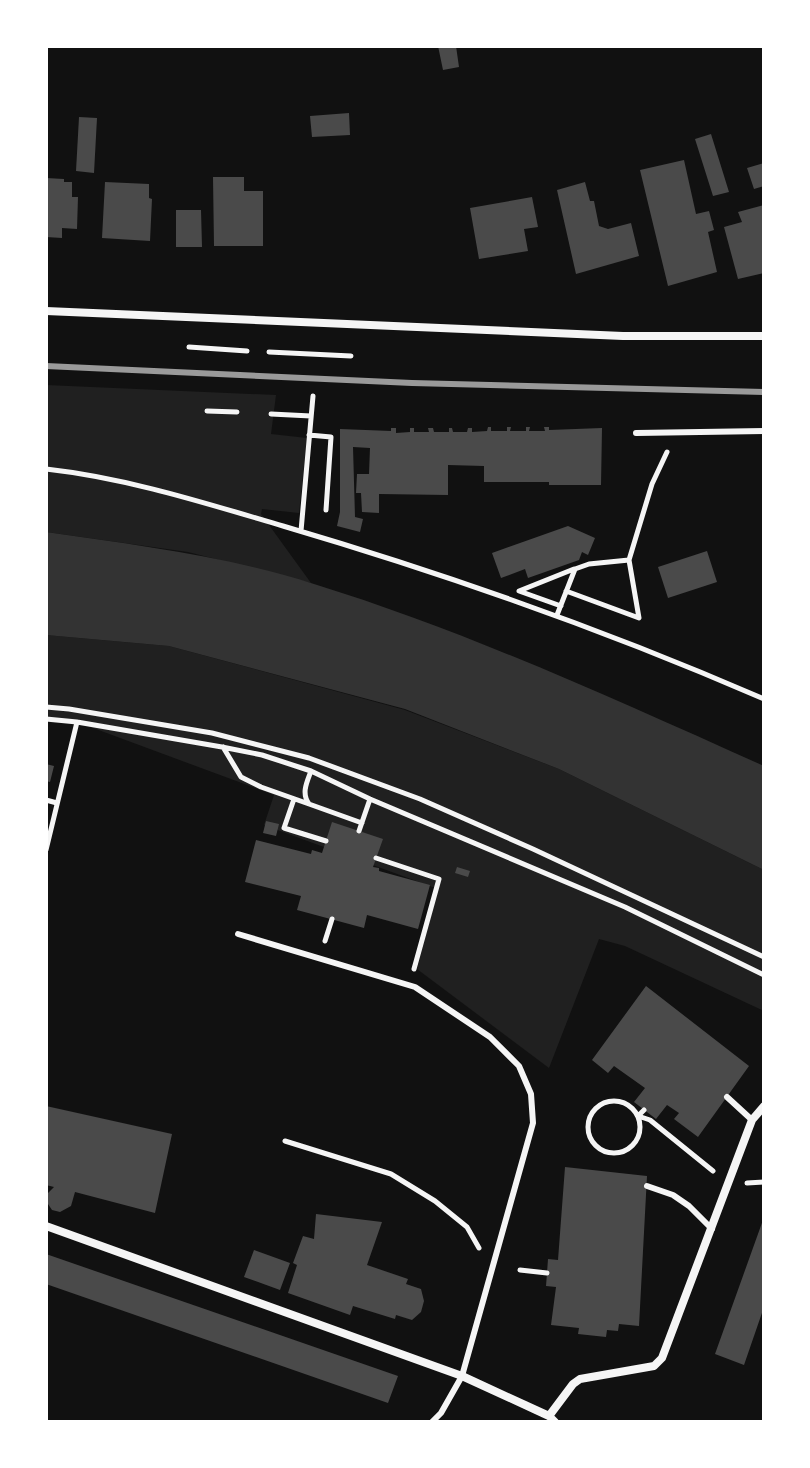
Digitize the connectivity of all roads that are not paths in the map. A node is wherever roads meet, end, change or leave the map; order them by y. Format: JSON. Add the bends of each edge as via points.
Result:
{"nodes":[{"id":1,"x":46,"y":311,"type":"edge"},
{"id":2,"x":764,"y":336,"type":"edge"},
{"id":3,"x":764,"y":431,"type":"edge"},
{"id":4,"x":636,"y":433,"type":"dead end"},
{"id":5,"x":238,"y":934,"type":"dead end"},
{"id":6,"x":727,"y":1097,"type":"dead end"},
{"id":7,"x":764,"y":1106,"type":"edge"},
{"id":8,"x":752,"y":1120,"type":"junction"},
{"id":9,"x":647,"y":1186,"type":"dead end"},
{"id":10,"x":46,"y":1226,"type":"edge"},
{"id":11,"x":712,"y":1229,"type":"junction"},
{"id":12,"x":462,"y":1376,"type":"junction"},
{"id":13,"x":552,"y":1419,"type":"edge"},
{"id":14,"x":432,"y":1422,"type":"edge"}],
"edges":[{"from":1,"to":2,"type":"street","via":[[623,336]]},
{"from":3,"to":4,"type":"lane"},
{"from":5,"to":12,"type":"lane","via":[[415,987],[490,1037],[519,1066],[531,1094],[533,1123]]},
{"from":6,"to":8,"type":"lane"},
{"from":7,"to":8,"type":"street"},
{"from":8,"to":11,"type":"street"},
{"from":9,"to":11,"type":"lane","via":[[673,1195]]},
{"from":10,"to":12,"type":"street"},
{"from":11,"to":13,"type":"street","via":[[662,1358],[654,1366],[580,1379]]},
{"from":12,"to":13,"type":"street"},
{"from":12,"to":14,"type":"lane"}]}
